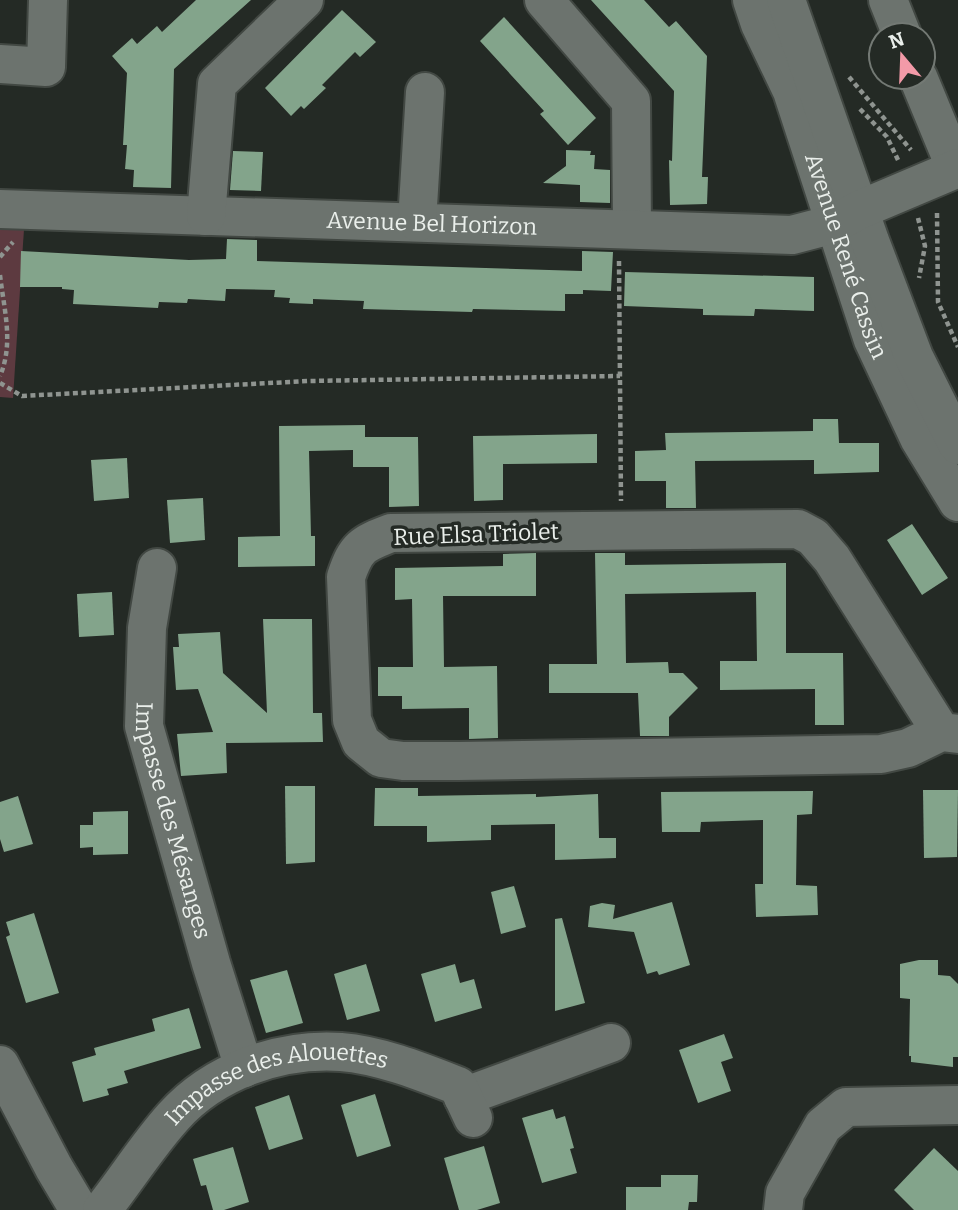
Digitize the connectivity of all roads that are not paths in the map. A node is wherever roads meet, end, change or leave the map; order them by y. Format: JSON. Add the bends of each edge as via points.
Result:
{"nodes":[{"id":1,"x":47,"y":0,"type":"edge"},
{"id":2,"x":304,"y":0,"type":"edge"},
{"id":3,"x":544,"y":0,"type":"edge"},
{"id":4,"x":752,"y":0,"type":"edge"},
{"id":5,"x":786,"y":0,"type":"edge"},
{"id":6,"x":888,"y":0,"type":"edge"},
{"id":7,"x":896,"y":21,"type":"edge"},
{"id":8,"x":0,"y":64,"type":"edge"},
{"id":9,"x":924,"y":91,"type":"edge"},
{"id":10,"x":425,"y":92,"type":"dead end"},
{"id":11,"x":957,"y":168,"type":"edge"},
{"id":12,"x":0,"y":209,"type":"edge"},
{"id":13,"x":206,"y":216,"type":"junction"},
{"id":14,"x":846,"y":217,"type":"junction"},
{"id":15,"x":418,"y":222,"type":"junction"},
{"id":16,"x":626,"y":229,"type":"junction"},
{"id":17,"x":958,"y":445,"type":"edge"},
{"id":18,"x":958,"y":502,"type":"edge"},
{"id":19,"x":157,"y":568,"type":"dead end"},
{"id":20,"x":950,"y":733,"type":"edge"},
{"id":21,"x":611,"y":1043,"type":"dead end"},
{"id":22,"x":0,"y":1065,"type":"edge"},
{"id":23,"x":244,"y":1068,"type":"junction"},
{"id":24,"x":958,"y":1105,"type":"edge"},
{"id":25,"x":79,"y":1210,"type":"edge"},
{"id":26,"x":102,"y":1210,"type":"edge"},
{"id":27,"x":783,"y":1210,"type":"edge"}],
"edges":[{"from":1,"to":8,"type":"street","via":[[46,67]]},
{"from":2,"to":13,"type":"street","via":[[217,85]]},
{"from":3,"to":16,"type":"street","via":[[631,101]]},
{"from":4,"to":14,"type":"street","name":"Avenue René Cassin"},
{"from":5,"to":14,"type":"street","name":"Avenue René Cassin"},
{"from":6,"to":7,"type":"street"},
{"from":9,"to":11,"type":"street"},
{"from":10,"to":15,"type":"street"},
{"from":11,"to":14,"type":"street","name":"Avenue Bel Horizon"},
{"from":12,"to":13,"type":"street","name":"Avenue Bel Horizon"},
{"from":13,"to":15,"type":"street","name":"Avenue Bel Horizon"},
{"from":14,"to":16,"type":"street","name":"Avenue Bel Horizon","via":[[792,235]]},
{"from":14,"to":17,"type":"street","name":"Avenue René Cassin"},
{"from":14,"to":18,"type":"street","name":"Avenue René Cassin","via":[[873,340],[919,439]]},
{"from":15,"to":16,"type":"street","name":"Avenue Bel Horizon"},
{"from":19,"to":23,"type":"street","name":"Impasse des Mésanges","via":[[147,628],[144,726]]},
{"from":20,"to":20,"type":"street","name":"Rue Elsa Triolet","via":[[832,559],[813,537],[798,529],[391,533],[369,541],[353,555],[346,577],[352,719],[360,742],[382,758],[881,754]]},
{"from":21,"to":23,"type":"street","name":"Impasse des Alouettes","via":[[468,1107],[458,1086],[402,1065],[342,1052],[300,1053]]},
{"from":22,"to":25,"type":"street"},
{"from":23,"to":26,"type":"street","name":"Impasse des Alouettes","via":[[221,1077],[174,1116]]},
{"from":24,"to":27,"type":"street","via":[[846,1107],[823,1126],[785,1193]]}]}
